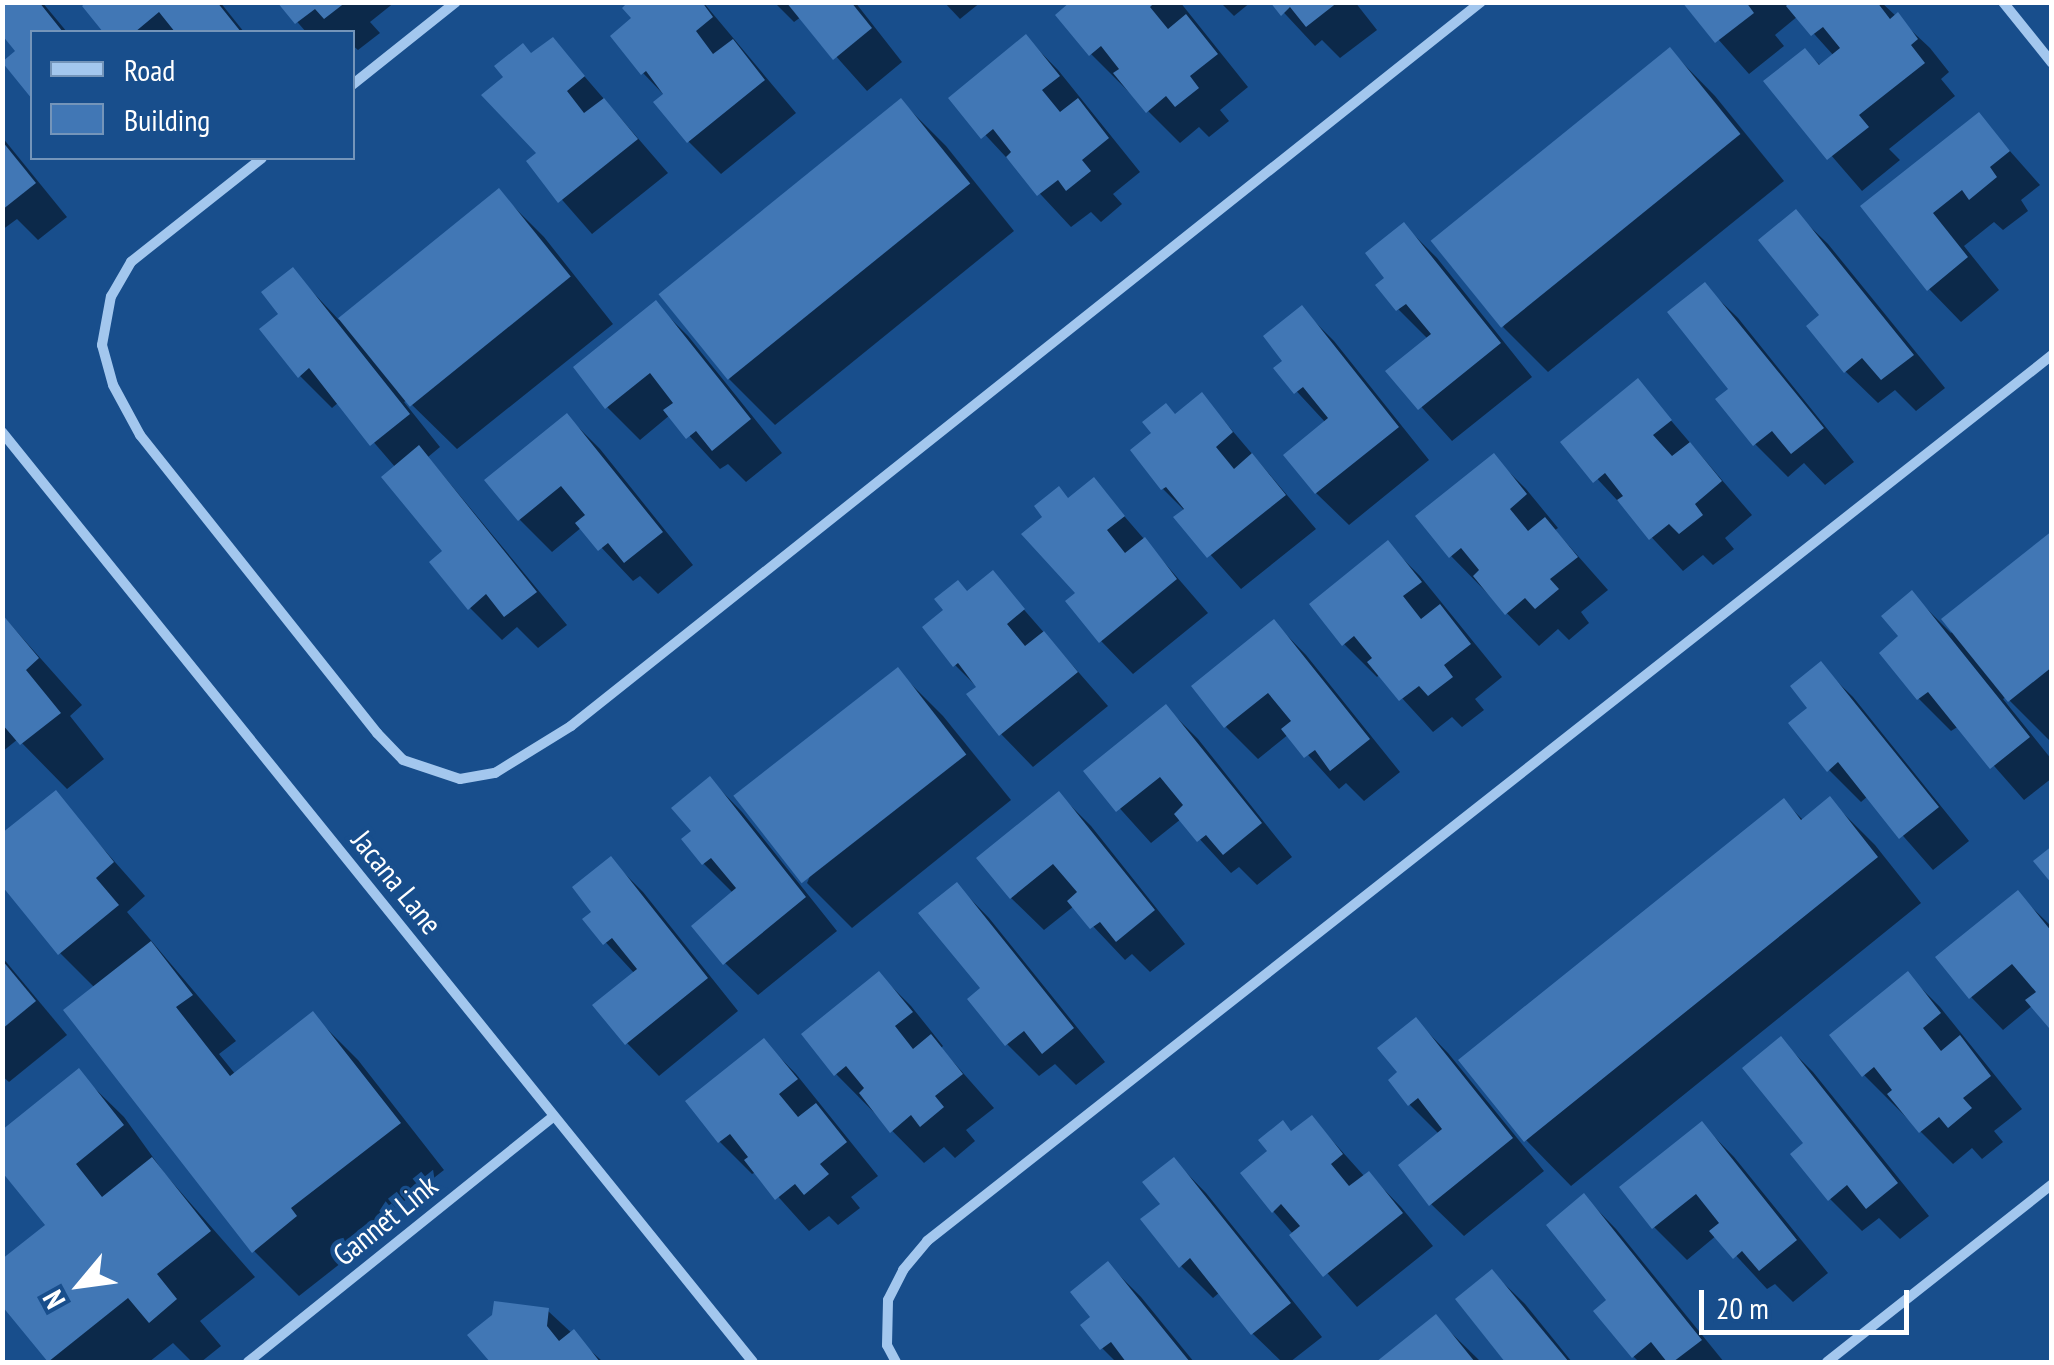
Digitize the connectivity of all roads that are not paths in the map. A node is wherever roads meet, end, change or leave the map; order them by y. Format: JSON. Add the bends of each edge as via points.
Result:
{"nodes":[{"id":1,"x":456,"y":2,"type":"edge"},
{"id":2,"x":1480,"y":2,"type":"edge"},
{"id":3,"x":2003,"y":2,"type":"edge"},
{"id":4,"x":2052,"y":62,"type":"edge"},
{"id":5,"x":355,"y":83,"type":"edge"},
{"id":6,"x":259,"y":160,"type":"edge"},
{"id":7,"x":2052,"y":355,"type":"edge"},
{"id":8,"x":2,"y":432,"type":"edge"},
{"id":9,"x":554,"y":1116,"type":"junction"},
{"id":10,"x":2052,"y":1184,"type":"edge"},
{"id":11,"x":248,"y":1362,"type":"edge"},
{"id":12,"x":754,"y":1362,"type":"edge"},
{"id":13,"x":896,"y":1362,"type":"edge"},
{"id":14,"x":1826,"y":1362,"type":"edge"}],
"edges":[{"from":1,"to":5,"type":"street"},
{"from":2,"to":6,"type":"street","via":[[571,726],[495,772],[460,779],[403,760],[377,734],[140,435],[114,385],[102,345],[111,296],[131,262]]},
{"from":3,"to":4,"type":"street"},
{"from":7,"to":13,"type":"street","via":[[928,1241],[888,1300],[887,1344]]},
{"from":8,"to":9,"type":"street","name":"Jacana Lane"},
{"from":9,"to":11,"type":"street","name":"Gannet Link"},
{"from":9,"to":12,"type":"street","name":"Jacana Lane"},
{"from":10,"to":14,"type":"street"}]}
